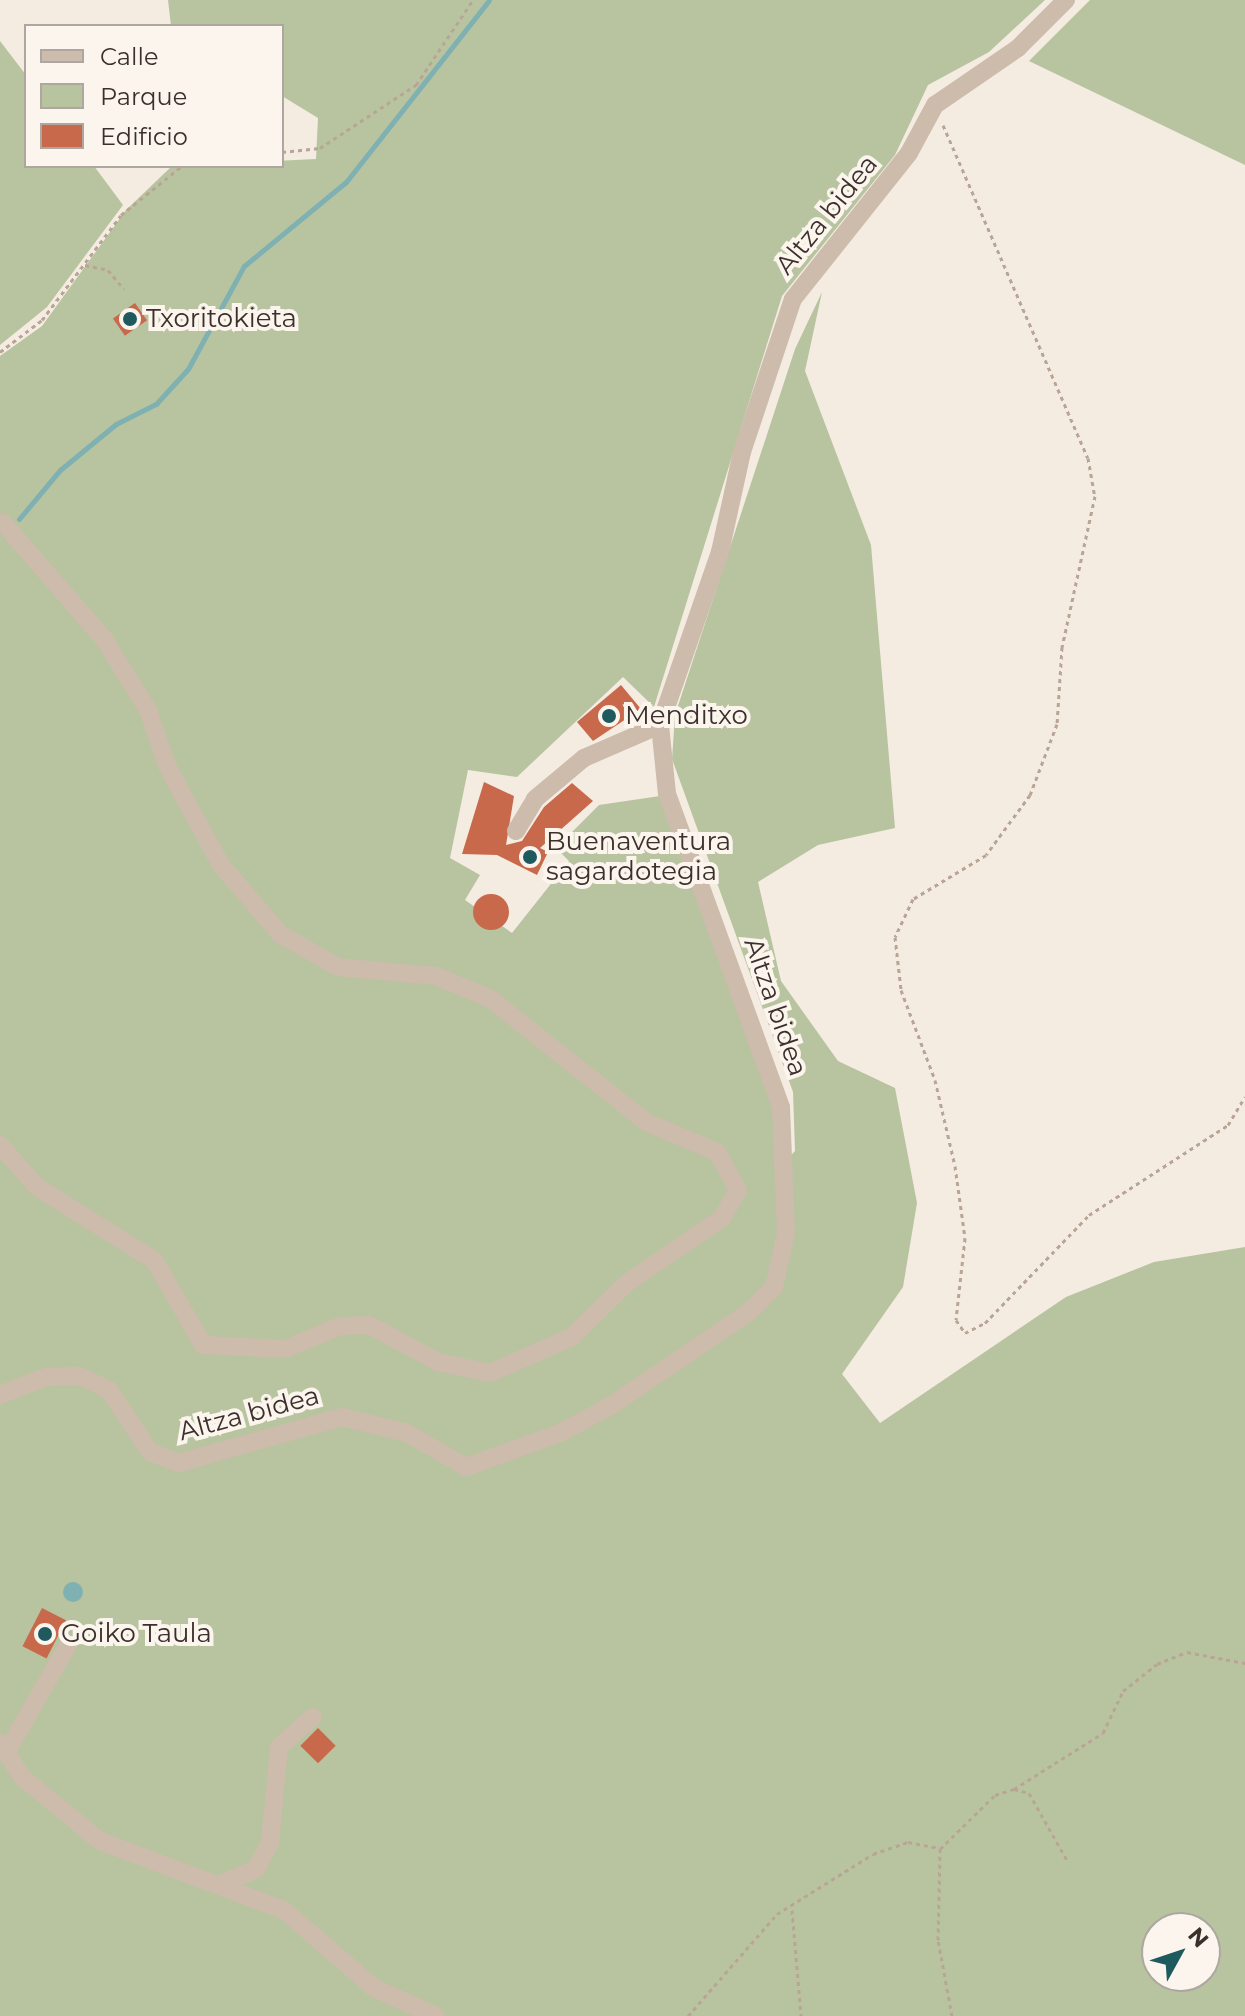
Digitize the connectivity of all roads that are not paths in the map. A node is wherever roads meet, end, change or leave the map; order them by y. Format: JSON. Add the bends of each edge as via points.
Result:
{"nodes":[{"id":1,"x":1066,"y":0,"type":"edge"},
{"id":2,"x":3,"y":523,"type":"dead end"},
{"id":3,"x":660,"y":725,"type":"junction"},
{"id":4,"x":516,"y":831,"type":"dead end"},
{"id":5,"x":0,"y":1145,"type":"edge"},
{"id":6,"x":0,"y":1395,"type":"edge"},
{"id":7,"x":68,"y":1645,"type":"dead end"},
{"id":8,"x":313,"y":1717,"type":"dead end"},
{"id":9,"x":3,"y":1748,"type":"edge"},
{"id":10,"x":219,"y":1885,"type":"junction"},
{"id":11,"x":436,"y":2016,"type":"edge"}],
"edges":[{"from":1,"to":3,"type":"street","name":"Altza bidea","via":[[1018,48],[935,105],[909,153],[793,299],[742,452],[720,552]]},
{"from":2,"to":5,"type":"street","via":[[104,639],[148,710],[167,766],[221,865],[280,934],[338,967],[436,976],[491,999],[646,1122],[717,1152],[738,1190],[722,1218],[627,1283],[572,1337],[490,1373],[438,1362],[369,1325],[340,1326],[285,1349],[203,1345],[154,1260],[37,1187]]},
{"from":3,"to":4,"type":"street","via":[[584,758],[535,799]]},
{"from":3,"to":6,"type":"street","name":"Altza bidea","via":[[667,794],[781,1107],[786,1233],[766,1295],[612,1405],[560,1433],[466,1467],[407,1433],[342,1417],[179,1463],[150,1452],[109,1390],[80,1376],[46,1377]]},
{"from":7,"to":9,"type":"street"},
{"from":8,"to":10,"type":"street","via":[[279,1747],[270,1843],[256,1869]]},
{"from":9,"to":10,"type":"street","via":[[22,1777],[100,1841],[143,1863]]},
{"from":10,"to":11,"type":"street","via":[[284,1910],[374,1988]]}]}
